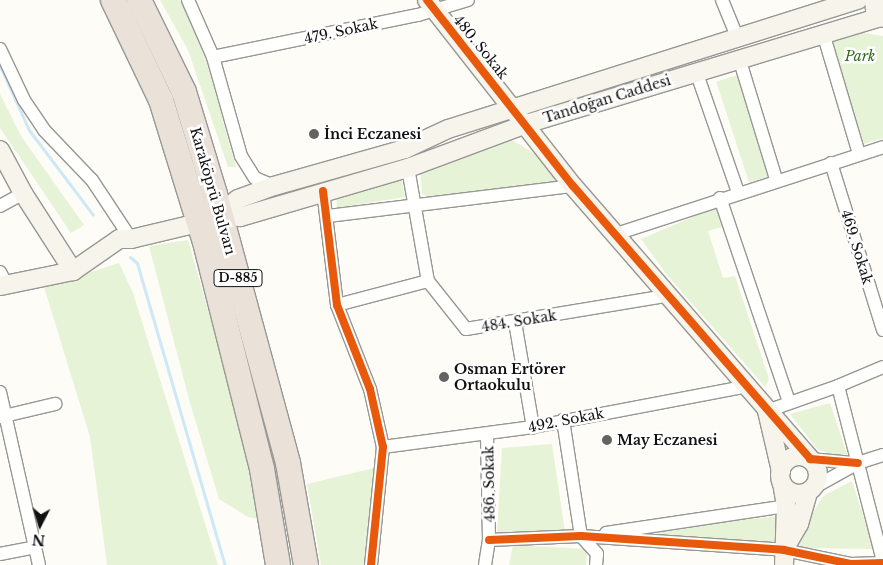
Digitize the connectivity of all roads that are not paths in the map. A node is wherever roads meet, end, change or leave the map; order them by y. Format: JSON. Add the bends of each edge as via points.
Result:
{"nodes":[{"id":1,"x":98,"y":0,"type":"edge"},
{"id":2,"x":113,"y":0,"type":"edge"},
{"id":3,"x":139,"y":0,"type":"edge"},
{"id":4,"x":188,"y":0,"type":"edge"},
{"id":5,"x":468,"y":0,"type":"edge"},
{"id":6,"x":722,"y":0,"type":"edge"},
{"id":7,"x":858,"y":0,"type":"edge"},
{"id":8,"x":874,"y":0,"type":"edge"},
{"id":9,"x":431,"y":5,"type":"edge"},
{"id":10,"x":882,"y":17,"type":"edge"},
{"id":11,"x":130,"y":30,"type":"junction"},
{"id":12,"x":822,"y":33,"type":"junction"},
{"id":13,"x":738,"y":39,"type":"junction"},
{"id":14,"x":0,"y":49,"type":"edge"},
{"id":15,"x":213,"y":58,"type":"junction"},
{"id":16,"x":739,"y":58,"type":"junction"},
{"id":17,"x":696,"y":71,"type":"junction"},
{"id":18,"x":515,"y":110,"type":"junction"},
{"id":19,"x":526,"y":124,"type":"junction"},
{"id":20,"x":883,"y":147,"type":"edge"},
{"id":21,"x":0,"y":150,"type":"edge"},
{"id":22,"x":859,"y":154,"type":"junction"},
{"id":23,"x":831,"y":164,"type":"junction"},
{"id":24,"x":408,"y":168,"type":"junction"},
{"id":25,"x":776,"y":179,"type":"junction"},
{"id":26,"x":274,"y":186,"type":"junction"},
{"id":27,"x":573,"y":186,"type":"junction"},
{"id":28,"x":323,"y":191,"type":"junction"},
{"id":29,"x":738,"y":192,"type":"junction"},
{"id":30,"x":23,"y":193,"type":"junction"},
{"id":31,"x":720,"y":198,"type":"junction"},
{"id":32,"x":414,"y":205,"type":"junction"},
{"id":33,"x":0,"y":206,"type":"edge"},
{"id":34,"x":220,"y":214,"type":"junction"},
{"id":35,"x":328,"y":216,"type":"junction"},
{"id":36,"x":198,"y":223,"type":"junction"},
{"id":37,"x":616,"y":234,"type":"junction"},
{"id":38,"x":131,"y":239,"type":"junction"},
{"id":39,"x":73,"y":271,"type":"junction"},
{"id":40,"x":2,"y":281,"type":"edge"},
{"id":41,"x":428,"y":281,"type":"junction"},
{"id":42,"x":666,"y":296,"type":"junction"},
{"id":43,"x":336,"y":305,"type":"junction"},
{"id":44,"x":515,"y":322,"type":"junction"},
{"id":45,"x":883,"y":330,"type":"edge"},
{"id":46,"x":883,"y":367,"type":"edge"},
{"id":47,"x":747,"y":386,"type":"junction"},
{"id":48,"x":838,"y":386,"type":"junction"},
{"id":49,"x":0,"y":392,"type":"edge"},
{"id":50,"x":789,"y":402,"type":"junction"},
{"id":51,"x":54,"y":404,"type":"dead end"},
{"id":52,"x":767,"y":411,"type":"junction"},
{"id":53,"x":3,"y":416,"type":"edge"},
{"id":54,"x":563,"y":420,"type":"junction"},
{"id":55,"x":533,"y":427,"type":"junction"},
{"id":56,"x":487,"y":434,"type":"junction"},
{"id":57,"x":383,"y":446,"type":"junction"},
{"id":58,"x":883,"y":455,"type":"edge"},
{"id":59,"x":810,"y":459,"type":"junction"},
{"id":60,"x":858,"y":463,"type":"junction"},
{"id":61,"x":781,"y":477,"type":"junction"},
{"id":62,"x":810,"y":490,"type":"junction"},
{"id":63,"x":786,"y":506,"type":"junction"},
{"id":64,"x":581,"y":536,"type":"junction"},
{"id":65,"x":490,"y":540,"type":"junction"},
{"id":66,"x":35,"y":547,"type":"junction"},
{"id":67,"x":0,"y":554,"type":"edge"},
{"id":68,"x":784,"y":558,"type":"edge"},
{"id":69,"x":883,"y":562,"type":"edge"},
{"id":70,"x":39,"y":565,"type":"edge"},
{"id":71,"x":278,"y":565,"type":"edge"},
{"id":72,"x":306,"y":565,"type":"edge"},
{"id":73,"x":371,"y":565,"type":"edge"},
{"id":74,"x":485,"y":565,"type":"edge"},
{"id":75,"x":596,"y":565,"type":"edge"},
{"id":76,"x":851,"y":565,"type":"edge"}],
"edges":[{"from":1,"to":11,"type":"highway"},
{"from":2,"to":11,"type":"highway","name":"Karaköprü Bulvarı","number":"D-885"},
{"from":3,"to":34,"type":"highway","name":"Karaköprü Bulvarı","number":"D-885","via":[[184,92]]},
{"from":4,"to":15,"type":"street"},
{"from":5,"to":9,"type":"street","name":"479. Sokak"},
{"from":6,"to":13,"type":"street"},
{"from":7,"to":13,"type":"main road","name":"Tandoğan Caddesi"},
{"from":8,"to":10,"type":"main road","via":[[875,10]]},
{"from":9,"to":15,"type":"street","name":"479. Sokak"},
{"from":9,"to":18,"type":"main road","name":"480. Sokak"},
{"from":10,"to":12,"type":"main road","name":"Tandoğan Caddesi"},
{"from":11,"to":36,"type":"highway","name":"Karaköprü Bulvarı","number":"D-885","via":[[161,100]]},
{"from":12,"to":16,"type":"main road","name":"Tandoğan Caddesi"},
{"from":12,"to":22,"type":"street"},
{"from":13,"to":18,"type":"main road","name":"Tandoğan Caddesi"},
{"from":14,"to":38,"type":"street","via":[[24,100],[44,130],[92,180]]},
{"from":15,"to":26,"type":"street","via":[[241,156],[255,178]]},
{"from":16,"to":17,"type":"main road","name":"Tandoğan Caddesi"},
{"from":16,"to":25,"type":"street"},
{"from":17,"to":19,"type":"main road","name":"Tandoğan Caddesi"},
{"from":17,"to":29,"type":"street"},
{"from":18,"to":19,"type":"main road","name":"480. Sokak"},
{"from":18,"to":26,"type":"main road","name":"Tandoğan Caddesi","via":[[448,129],[405,149]]},
{"from":19,"to":24,"type":"main road","name":"Tandoğan Caddesi"},
{"from":19,"to":27,"type":"main road","name":"480. Sokak"},
{"from":20,"to":22,"type":"street"},
{"from":21,"to":30,"type":"main road"},
{"from":22,"to":23,"type":"street"},
{"from":23,"to":25,"type":"street"},
{"from":23,"to":45,"type":"street","name":"469. Sokak"},
{"from":24,"to":28,"type":"main road","name":"Tandoğan Caddesi"},
{"from":24,"to":32,"type":"street"},
{"from":25,"to":29,"type":"street"},
{"from":26,"to":34,"type":"main road","name":"Tandoğan Caddesi","via":[[238,199]]},
{"from":27,"to":32,"type":"street"},
{"from":27,"to":37,"type":"main road","name":"480. Sokak"},
{"from":28,"to":34,"type":"main road","name":"Tandoğan Caddesi","via":[[240,217]]},
{"from":28,"to":35,"type":"street"},
{"from":29,"to":31,"type":"street"},
{"from":30,"to":33,"type":"street"},
{"from":30,"to":39,"type":"main road"},
{"from":31,"to":37,"type":"street"},
{"from":31,"to":50,"type":"street"},
{"from":32,"to":35,"type":"street"},
{"from":32,"to":41,"type":"street"},
{"from":34,"to":36,"type":"main road","name":"Tandoğan Caddesi"},
{"from":34,"to":72,"type":"highway","name":"Karaköprü Bulvarı","number":"D-885","via":[[288,463]]},
{"from":35,"to":43,"type":"street"},
{"from":36,"to":38,"type":"main road","name":"Tandoğan Caddesi"},
{"from":36,"to":71,"type":"highway","name":"Karaköprü Bulvarı","number":"D-885","via":[[262,469]]},
{"from":37,"to":42,"type":"main road","name":"480. Sokak"},
{"from":38,"to":39,"type":"main road","name":"Tandoğan Caddesi","via":[[119,239]]},
{"from":39,"to":40,"type":"main road"},
{"from":41,"to":43,"type":"street"},
{"from":41,"to":44,"type":"street","name":"484. Sokak","via":[[466,330]]},
{"from":42,"to":44,"type":"street","name":"484. Sokak"},
{"from":42,"to":47,"type":"main road","name":"480. Sokak"},
{"from":43,"to":57,"type":"street","via":[[370,390]]},
{"from":44,"to":55,"type":"street"},
{"from":46,"to":48,"type":"street"},
{"from":47,"to":52,"type":"main road","name":"480. Sokak"},
{"from":47,"to":54,"type":"street","name":"492. Sokak"},
{"from":48,"to":50,"type":"street"},
{"from":48,"to":60,"type":"street"},
{"from":49,"to":53,"type":"street"},
{"from":50,"to":52,"type":"street"},
{"from":51,"to":53,"type":"street"},
{"from":52,"to":59,"type":"main road","name":"480. Sokak"},
{"from":52,"to":61,"type":"main road"},
{"from":53,"to":66,"type":"street"},
{"from":54,"to":55,"type":"street","name":"492. Sokak"},
{"from":54,"to":64,"type":"street"},
{"from":55,"to":56,"type":"street","name":"492. Sokak"},
{"from":56,"to":57,"type":"street","name":"492. Sokak"},
{"from":56,"to":65,"type":"street","name":"486. Sokak"},
{"from":57,"to":73,"type":"street"},
{"from":58,"to":60,"type":"street"},
{"from":59,"to":60,"type":"street"},
{"from":59,"to":61,"type":"main road","via":[[792,458]]},
{"from":59,"to":62,"type":"main road","via":[[818,477]]},
{"from":60,"to":62,"type":"street"},
{"from":60,"to":69,"type":"street"},
{"from":61,"to":62,"type":"main road","via":[[796,494]]},
{"from":61,"to":63,"type":"main road"},
{"from":62,"to":68,"type":"main road"},
{"from":63,"to":64,"type":"street"},
{"from":63,"to":68,"type":"main road"},
{"from":64,"to":65,"type":"street"},
{"from":64,"to":68,"type":"street"},
{"from":64,"to":75,"type":"street","via":[[598,554]]},
{"from":65,"to":74,"type":"street","name":"486. Sokak"},
{"from":66,"to":67,"type":"street"},
{"from":66,"to":70,"type":"street"},
{"from":68,"to":76,"type":"street"},
{"from":69,"to":76,"type":"street"}]}
